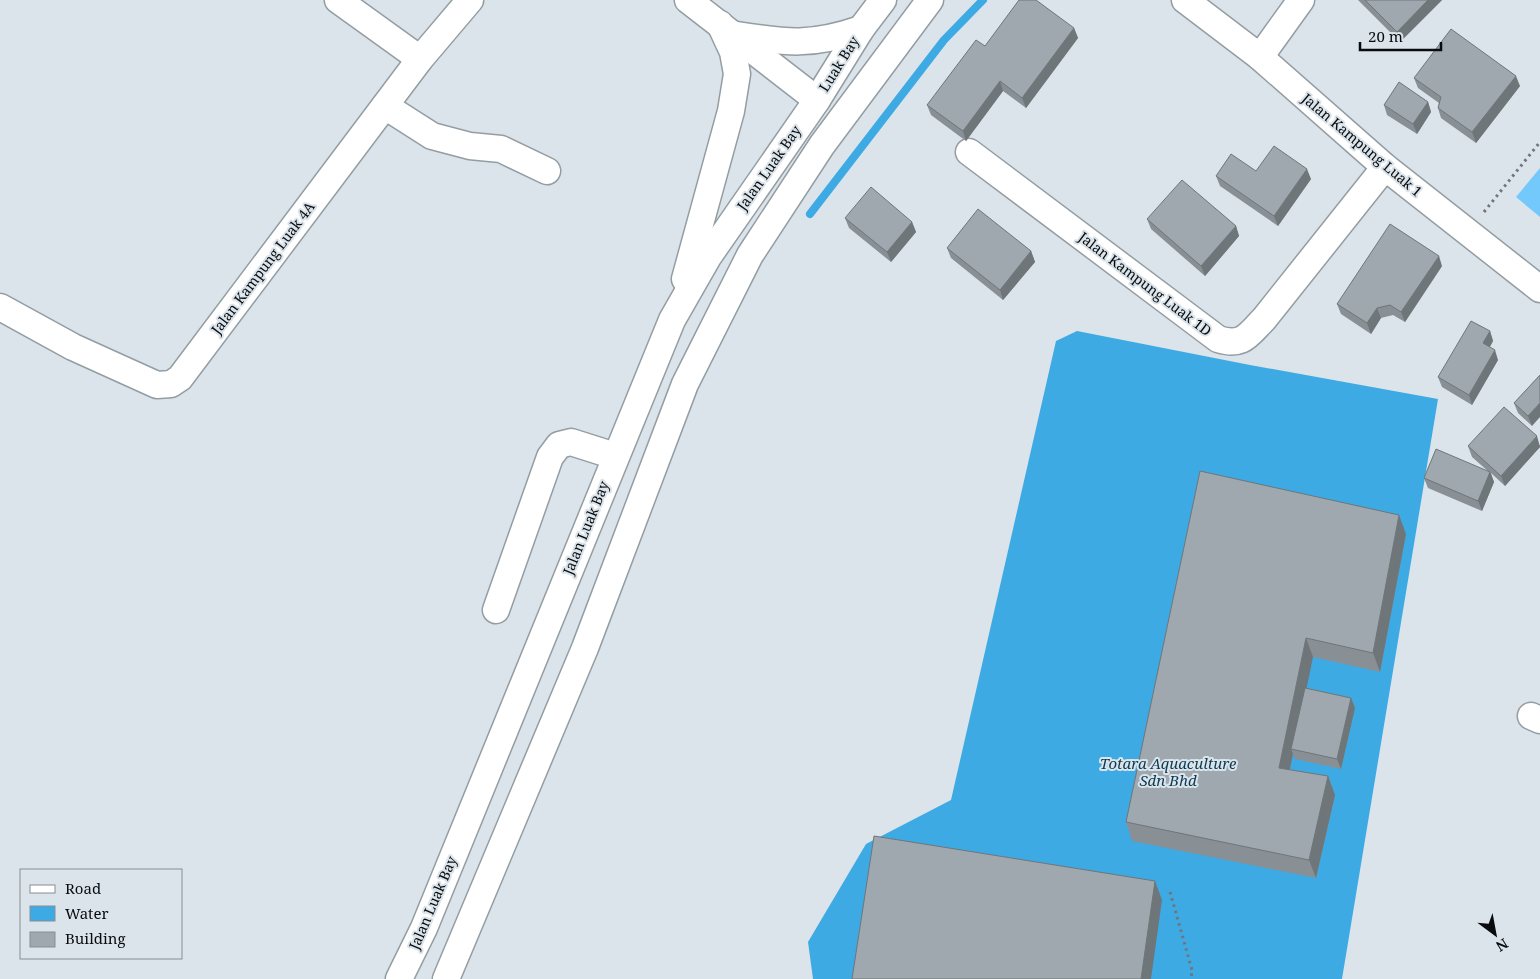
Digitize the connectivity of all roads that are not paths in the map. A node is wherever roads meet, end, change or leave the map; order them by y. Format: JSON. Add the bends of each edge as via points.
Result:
{"nodes":[{"id":1,"x":338,"y":0,"type":"edge"},
{"id":2,"x":470,"y":0,"type":"edge"},
{"id":3,"x":688,"y":0,"type":"edge"},
{"id":4,"x":883,"y":0,"type":"edge"},
{"id":5,"x":930,"y":0,"type":"edge"},
{"id":6,"x":1185,"y":0,"type":"edge"},
{"id":7,"x":1302,"y":0,"type":"edge"},
{"id":8,"x":727,"y":29,"type":"junction"},
{"id":9,"x":862,"y":29,"type":"junction"},
{"id":10,"x":1260,"y":58,"type":"junction"},
{"id":11,"x":420,"y":59,"type":"junction"},
{"id":12,"x":858,"y":96,"type":"junction"},
{"id":13,"x":817,"y":100,"type":"junction"},
{"id":14,"x":385,"y":106,"type":"junction"},
{"id":15,"x":822,"y":145,"type":"junction"},
{"id":16,"x":969,"y":152,"type":"dead end"},
{"id":17,"x":1384,"y":167,"type":"junction"},
{"id":18,"x":547,"y":171,"type":"dead end"},
{"id":19,"x":1540,"y":288,"type":"edge"},
{"id":20,"x":0,"y":307,"type":"edge"},
{"id":21,"x":672,"y":320,"type":"junction"},
{"id":22,"x":615,"y":456,"type":"junction"},
{"id":23,"x":496,"y":610,"type":"dead end"},
{"id":24,"x":399,"y":979,"type":"edge"},
{"id":25,"x":446,"y":979,"type":"edge"}],
"edges":[{"from":1,"to":11,"type":"street"},
{"from":2,"to":11,"type":"street","name":"Jalan Kampung Luak 4A"},
{"from":3,"to":8,"type":"street"},
{"from":4,"to":9,"type":"street"},
{"from":5,"to":12,"type":"street"},
{"from":6,"to":10,"type":"street","name":"Jalan Kampung Luak 1"},
{"from":7,"to":10,"type":"street"},
{"from":8,"to":9,"type":"street","via":[[786,43],[835,38]]},
{"from":8,"to":13,"type":"street"},
{"from":8,"to":21,"type":"street","via":[[737,74],[731,111]]},
{"from":9,"to":13,"type":"street","name":"Luak Bay"},
{"from":10,"to":17,"type":"street","name":"Jalan Kampung Luak 1"},
{"from":11,"to":14,"type":"street","name":"Jalan Kampung Luak 4A"},
{"from":12,"to":13,"type":"street"},
{"from":12,"to":15,"type":"street"},
{"from":13,"to":15,"type":"street","via":[[822,122]]},
{"from":13,"to":21,"type":"street","name":"Jalan Luak Bay","via":[[708,257]]},
{"from":14,"to":18,"type":"street","via":[[432,136],[470,146],[501,149]]},
{"from":14,"to":20,"type":"street","name":"Jalan Kampung Luak 4A","via":[[180,378],[171,384],[158,385]]},
{"from":15,"to":25,"type":"street","via":[[750,255],[685,384],[585,648]]},
{"from":16,"to":17,"type":"street","name":"Jalan Kampung Luak 1D","via":[[1218,339],[1231,343],[1245,339],[1264,319]]},
{"from":17,"to":19,"type":"street","name":"Jalan Kampung Luak 1"},
{"from":21,"to":22,"type":"street","name":"Jalan Luak Bay"},
{"from":22,"to":23,"type":"street","via":[[570,442],[559,445],[550,457]]},
{"from":22,"to":24,"type":"street","name":"Jalan Luak Bay","via":[[424,928]]}]}
